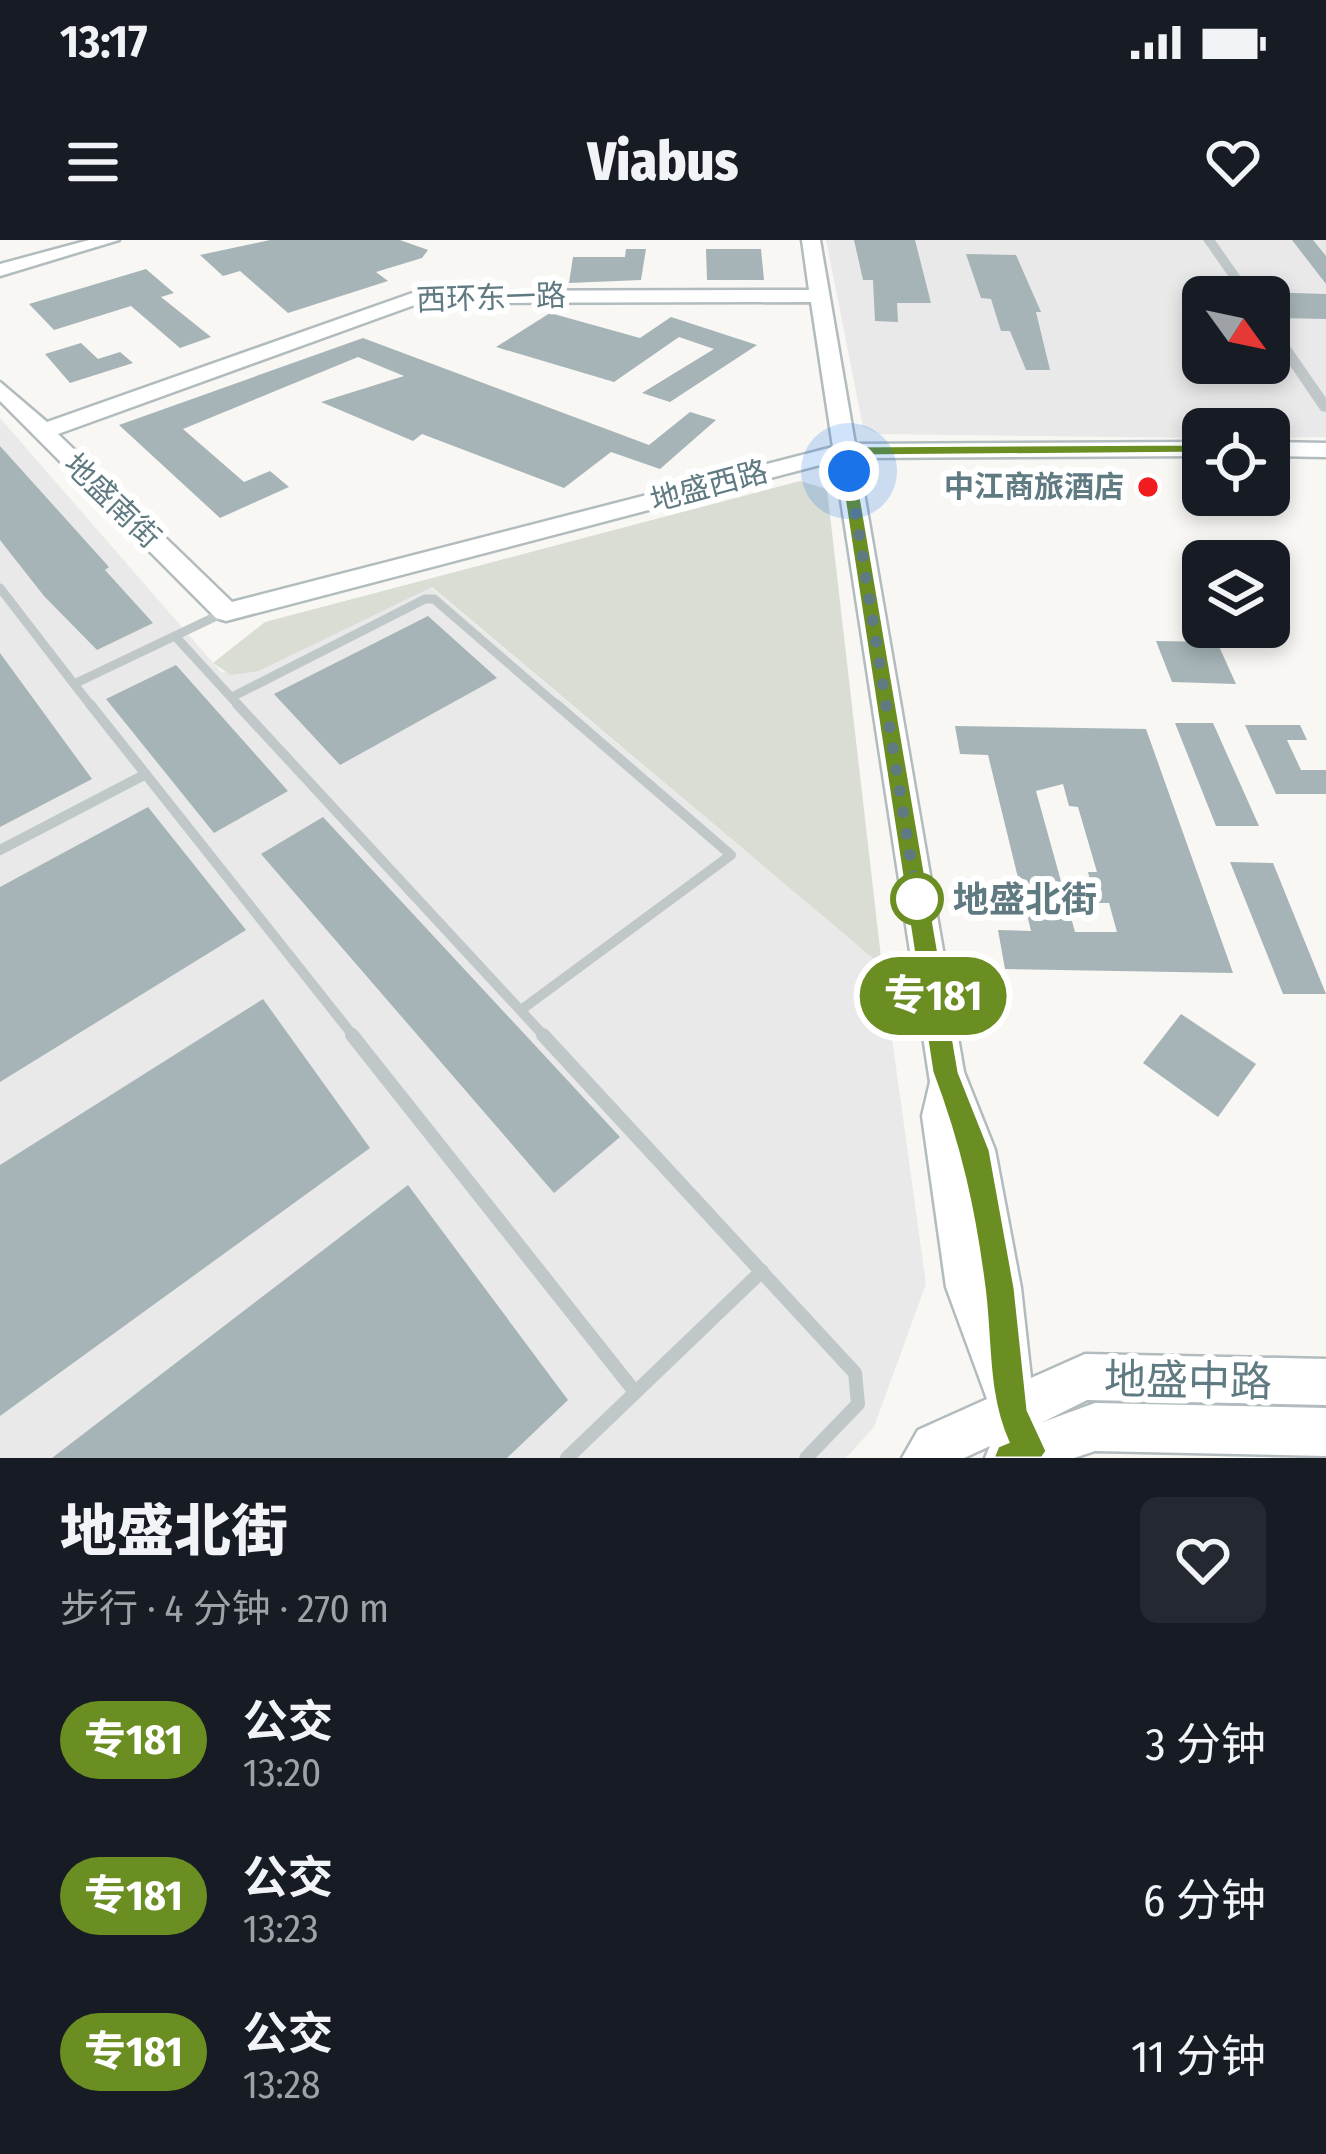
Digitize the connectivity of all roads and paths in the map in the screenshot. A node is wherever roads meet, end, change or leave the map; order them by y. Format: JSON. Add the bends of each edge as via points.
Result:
{"nodes":[{"id":1,"x":88,"y":240,"type":"edge"},
{"id":2,"x":110,"y":240,"type":"edge"},
{"id":3,"x":811,"y":240,"type":"edge"},
{"id":4,"x":1209,"y":240,"type":"edge"},
{"id":5,"x":0,"y":267,"type":"edge"},
{"id":6,"x":1234,"y":276,"type":"edge"},
{"id":7,"x":820,"y":296,"type":"junction"},
{"id":8,"x":1290,"y":356,"type":"edge"},
{"id":9,"x":0,"y":388,"type":"edge"},
{"id":10,"x":1326,"y":408,"type":"edge"},
{"id":11,"x":41,"y":432,"type":"junction"},
{"id":12,"x":1182,"y":449,"type":"edge"},
{"id":13,"x":1290,"y":449,"type":"edge"},
{"id":14,"x":1326,"y":450,"type":"edge"},
{"id":15,"x":845,"y":451,"type":"junction"},
{"id":16,"x":0,"y":588,"type":"edge"},
{"id":17,"x":226,"y":612,"type":"junction"},
{"id":18,"x":175,"y":636,"type":"junction"},
{"id":19,"x":74,"y":683,"type":"junction"},
{"id":20,"x":232,"y":697,"type":"junction"},
{"id":21,"x":146,"y":774,"type":"junction"},
{"id":22,"x":0,"y":850,"type":"edge"},
{"id":23,"x":521,"y":1010,"type":"junction"},
{"id":24,"x":762,"y":1271,"type":"junction"},
{"id":25,"x":1326,"y":1382,"type":"edge"},
{"id":26,"x":635,"y":1392,"type":"junction"},
{"id":27,"x":1326,"y":1432,"type":"edge"},
{"id":28,"x":1017,"y":1440,"type":"edge"},
{"id":29,"x":567,"y":1458,"type":"edge"},
{"id":30,"x":806,"y":1458,"type":"edge"},
{"id":31,"x":926,"y":1458,"type":"edge"}],
"edges":[{"from":1,"to":5,"type":"street"},
{"from":2,"to":5,"type":"street"},
{"from":3,"to":7,"type":"street"},
{"from":4,"to":6,"type":"street"},
{"from":7,"to":11,"type":"street","name":"西环东一路","via":[[418,297]]},
{"from":7,"to":15,"type":"street"},
{"from":8,"to":10,"type":"street"},
{"from":9,"to":11,"type":"street","name":"地盛南街"},
{"from":11,"to":17,"type":"street","name":"地盛南街"},
{"from":12,"to":15,"type":"street","name":"地盛西路"},
{"from":13,"to":14,"type":"street"},
{"from":15,"to":17,"type":"street","name":"地盛西路"},
{"from":15,"to":28,"type":"street","via":[[945,1072],[942,1115],[968,1287]]},
{"from":16,"to":19,"type":"lane"},
{"from":17,"to":18,"type":"lane"},
{"from":18,"to":19,"type":"lane"},
{"from":18,"to":20,"type":"lane"},
{"from":19,"to":21,"type":"lane"},
{"from":20,"to":23,"type":"lane"},
{"from":20,"to":23,"type":"lane","via":[[434,599],[731,855]]},
{"from":21,"to":22,"type":"lane"},
{"from":21,"to":26,"type":"lane"},
{"from":23,"to":24,"type":"lane"},
{"from":24,"to":26,"type":"lane"},
{"from":24,"to":30,"type":"lane","via":[[854,1373],[858,1404]]},
{"from":25,"to":28,"type":"street","name":"地盛中路","via":[[1085,1377]]},
{"from":26,"to":29,"type":"lane"},
{"from":27,"to":28,"type":"street","name":"地盛中路","via":[[1095,1427]]},
{"from":28,"to":31,"type":"street","name":"地盛中路","via":[[935,1447]]}]}
